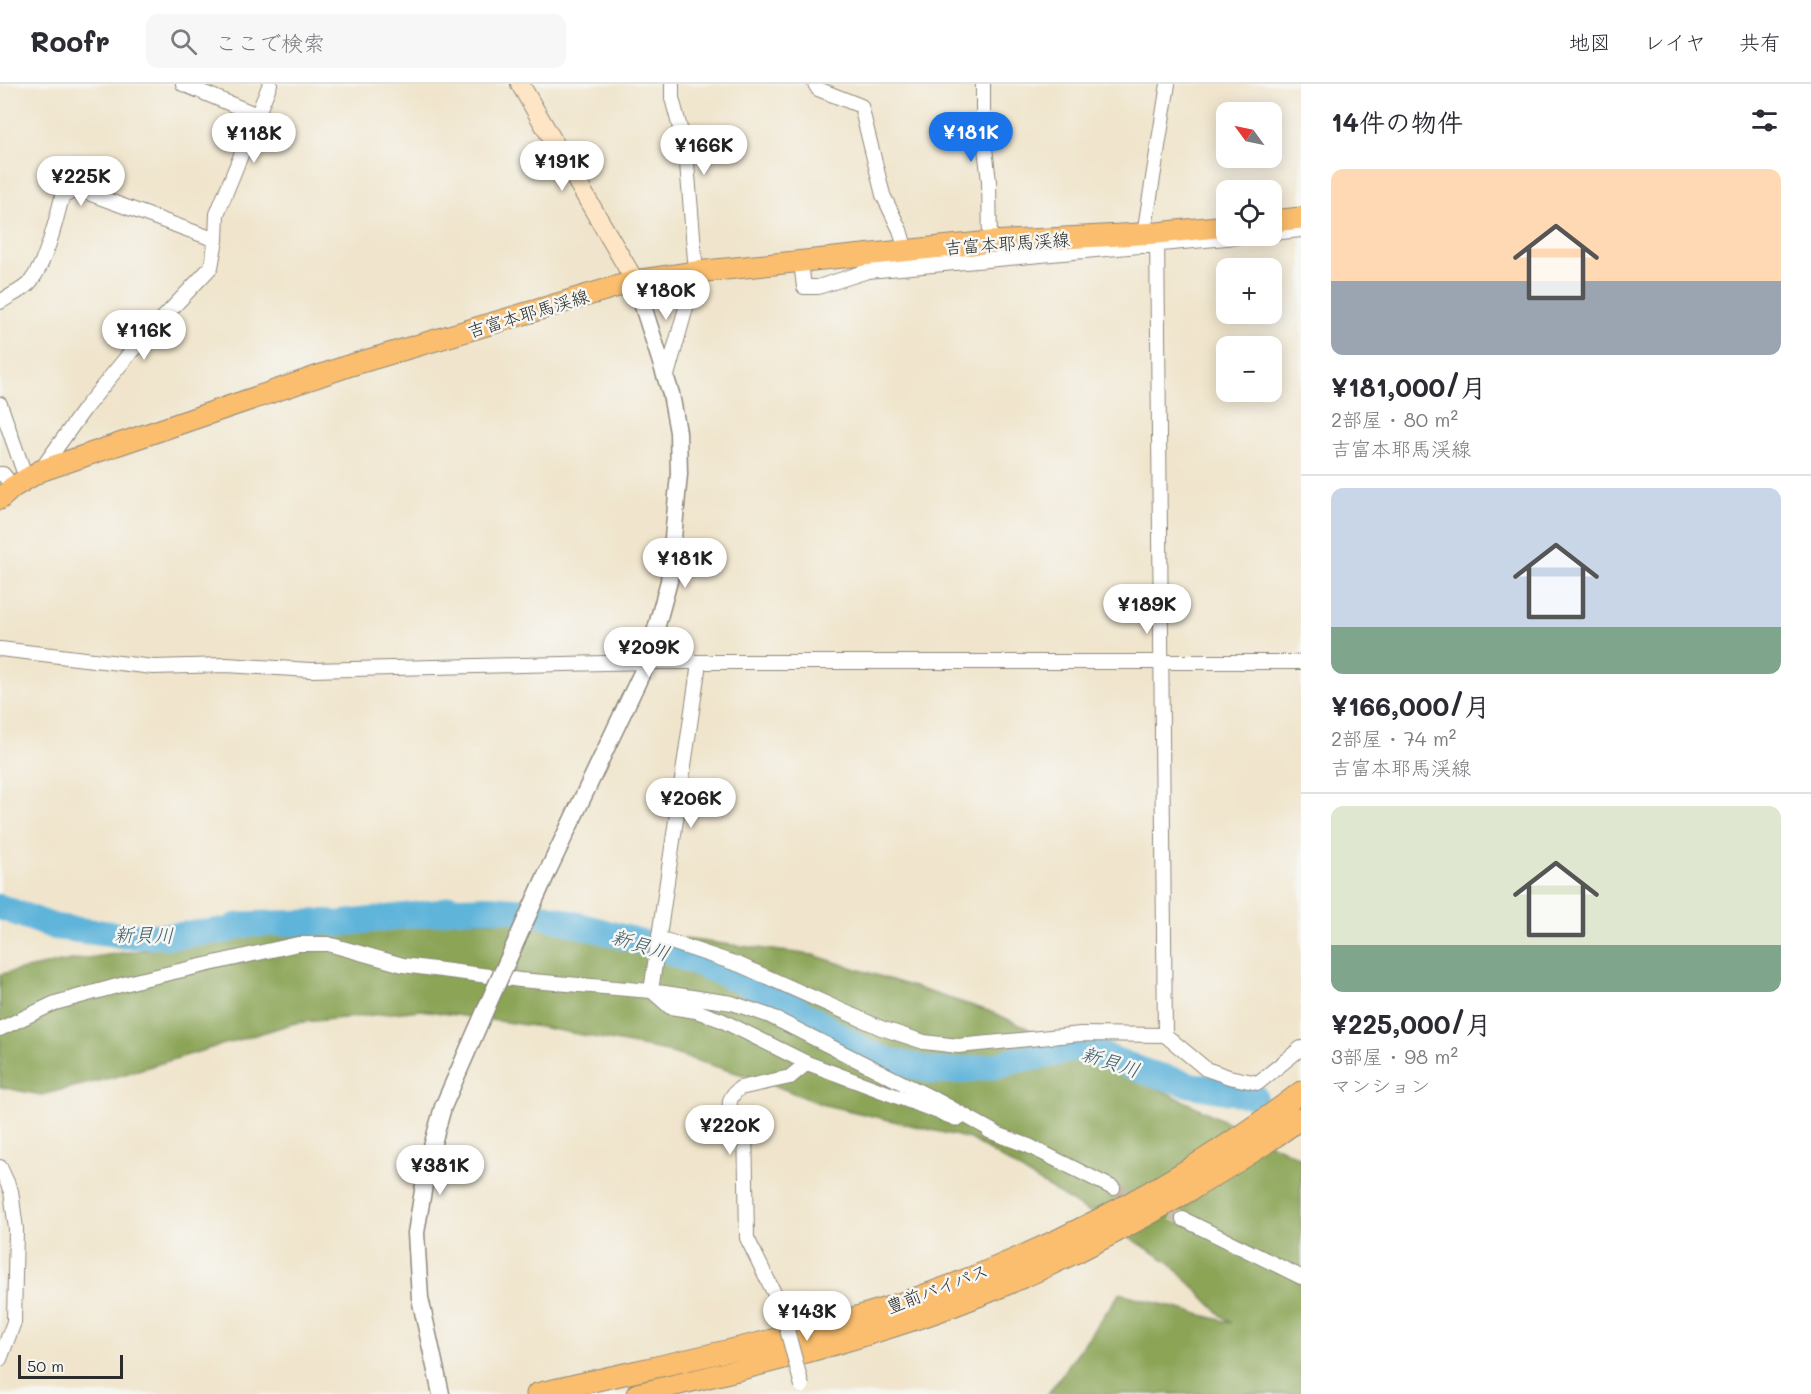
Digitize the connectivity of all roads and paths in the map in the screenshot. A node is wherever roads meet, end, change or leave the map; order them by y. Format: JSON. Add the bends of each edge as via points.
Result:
{"nodes":[{"id":1,"x":183,"y":84,"type":"edge"},
{"id":2,"x":270,"y":84,"type":"edge"},
{"id":3,"x":520,"y":84,"type":"edge"},
{"id":4,"x":672,"y":84,"type":"edge"},
{"id":5,"x":816,"y":84,"type":"edge"},
{"id":6,"x":983,"y":84,"type":"edge"},
{"id":7,"x":1168,"y":84,"type":"edge"},
{"id":8,"x":257,"y":115,"type":"junction"},
{"id":9,"x":1301,"y":218,"type":"edge"},
{"id":10,"x":1282,"y":220,"type":"edge"},
{"id":11,"x":1216,"y":228,"type":"edge"},
{"id":12,"x":1301,"y":230,"type":"edge"},
{"id":13,"x":1282,"y":232,"type":"edge"},
{"id":14,"x":1216,"y":236,"type":"edge"},
{"id":15,"x":1153,"y":237,"type":"junction"},
{"id":16,"x":216,"y":240,"type":"junction"},
{"id":17,"x":990,"y":242,"type":"junction"},
{"id":18,"x":906,"y":252,"type":"junction"},
{"id":19,"x":867,"y":263,"type":"junction"},
{"id":20,"x":696,"y":272,"type":"junction"},
{"id":21,"x":635,"y":281,"type":"junction"},
{"id":22,"x":0,"y":302,"type":"edge"},
{"id":23,"x":666,"y":379,"type":"junction"},
{"id":24,"x":0,"y":404,"type":"edge"},
{"id":25,"x":16,"y":482,"type":"edge"},
{"id":26,"x":0,"y":649,"type":"edge"},
{"id":27,"x":1163,"y":661,"type":"junction"},
{"id":28,"x":647,"y":662,"type":"junction"},
{"id":29,"x":699,"y":663,"type":"junction"},
{"id":30,"x":1301,"y":663,"type":"edge"},
{"id":31,"x":659,"y":938,"type":"junction"},
{"id":32,"x":651,"y":991,"type":"junction"},
{"id":33,"x":0,"y":1029,"type":"edge"},
{"id":34,"x":1166,"y":1035,"type":"junction"},
{"id":35,"x":1301,"y":1048,"type":"edge"},
{"id":36,"x":807,"y":1063,"type":"junction"},
{"id":37,"x":1301,"y":1092,"type":"edge"},
{"id":38,"x":1301,"y":1118,"type":"edge"},
{"id":39,"x":996,"y":1133,"type":"junction"},
{"id":40,"x":0,"y":1167,"type":"edge"},
{"id":41,"x":1113,"y":1188,"type":"tunnel mouth"},
{"id":42,"x":1183,"y":1219,"type":"tunnel mouth"},
{"id":43,"x":1301,"y":1277,"type":"edge"},
{"id":44,"x":0,"y":1359,"type":"edge"},
{"id":45,"x":804,"y":1390,"type":"edge"},
{"id":46,"x":441,"y":1394,"type":"edge"},
{"id":47,"x":537,"y":1394,"type":"edge"},
{"id":48,"x":637,"y":1394,"type":"edge"}],
"edges":[{"from":1,"to":8,"type":"street"},
{"from":2,"to":8,"type":"street"},
{"from":3,"to":21,"type":"main road"},
{"from":4,"to":20,"type":"street","via":[[686,151]]},
{"from":5,"to":18,"type":"street","via":[[818,89],[861,106],[883,195]]},
{"from":6,"to":17,"type":"street"},
{"from":7,"to":15,"type":"street"},
{"from":8,"to":16,"type":"street","via":[[217,214]]},
{"from":9,"to":10,"type":"main road"},
{"from":11,"to":15,"type":"main road","name":"吉富本耶馬渓線"},
{"from":12,"to":13,"type":"street"},
{"from":14,"to":15,"type":"street"},
{"from":15,"to":17,"type":"main road","name":"吉富本耶馬渓線"},
{"from":15,"to":19,"type":"street"},
{"from":15,"to":27,"type":"street"},
{"from":16,"to":22,"type":"street","via":[[77,189],[62,197],[55,227],[31,282]]},
{"from":16,"to":25,"type":"street","via":[[211,267]]},
{"from":17,"to":18,"type":"main road","name":"吉富本耶馬渓線"},
{"from":18,"to":19,"type":"main road","name":"吉富本耶馬渓線"},
{"from":19,"to":20,"type":"main road","name":"吉富本耶馬渓線","via":[[801,262]]},
{"from":20,"to":21,"type":"main road","name":"吉富本耶馬渓線"},
{"from":20,"to":23,"type":"street"},
{"from":21,"to":23,"type":"street"},
{"from":21,"to":25,"type":"main road","name":"吉富本耶馬渓線","via":[[348,366]]},
{"from":23,"to":28,"type":"street","via":[[678,432],[679,474],[669,581]]},
{"from":24,"to":25,"type":"street"},
{"from":26,"to":28,"type":"street","via":[[153,668],[226,665],[311,670]]},
{"from":27,"to":29,"type":"street"},
{"from":27,"to":30,"type":"street"},
{"from":27,"to":34,"type":"street"},
{"from":28,"to":29,"type":"street"},
{"from":28,"to":46,"type":"street","bridge":true,"via":[[546,875],[443,1107],[428,1161],[416,1233],[420,1298]]},
{"from":29,"to":31,"type":"street"},
{"from":31,"to":32,"type":"street"},
{"from":31,"to":34,"type":"street","via":[[740,965],[881,1028],[924,1042],[958,1046],[1080,1034]]},
{"from":32,"to":33,"type":"street","via":[[427,968],[328,944],[298,944],[55,1003]]},
{"from":32,"to":36,"type":"street","via":[[670,1007],[721,1020]]},
{"from":32,"to":39,"type":"street","via":[[732,1003],[770,1016]]},
{"from":34,"to":35,"type":"street","via":[[1206,1069],[1258,1083]]},
{"from":36,"to":39,"type":"street"},
{"from":36,"to":45,"type":"street","bridge":true,"via":[[790,1077],[740,1088],[729,1101],[734,1114],[745,1123],[747,1238],[781,1307]]},
{"from":37,"to":47,"type":"main road","name":"豊前バイパス","via":[[1253,1129],[1125,1206],[962,1281],[828,1325]]},
{"from":38,"to":48,"type":"main road","name":"豊前バイパス","via":[[1262,1148],[1134,1223],[970,1299],[775,1362]]},
{"from":39,"to":41,"type":"street"},
{"from":40,"to":44,"type":"street","via":[[11,1191],[16,1229],[14,1322]]},
{"from":42,"to":43,"type":"street"}]}
